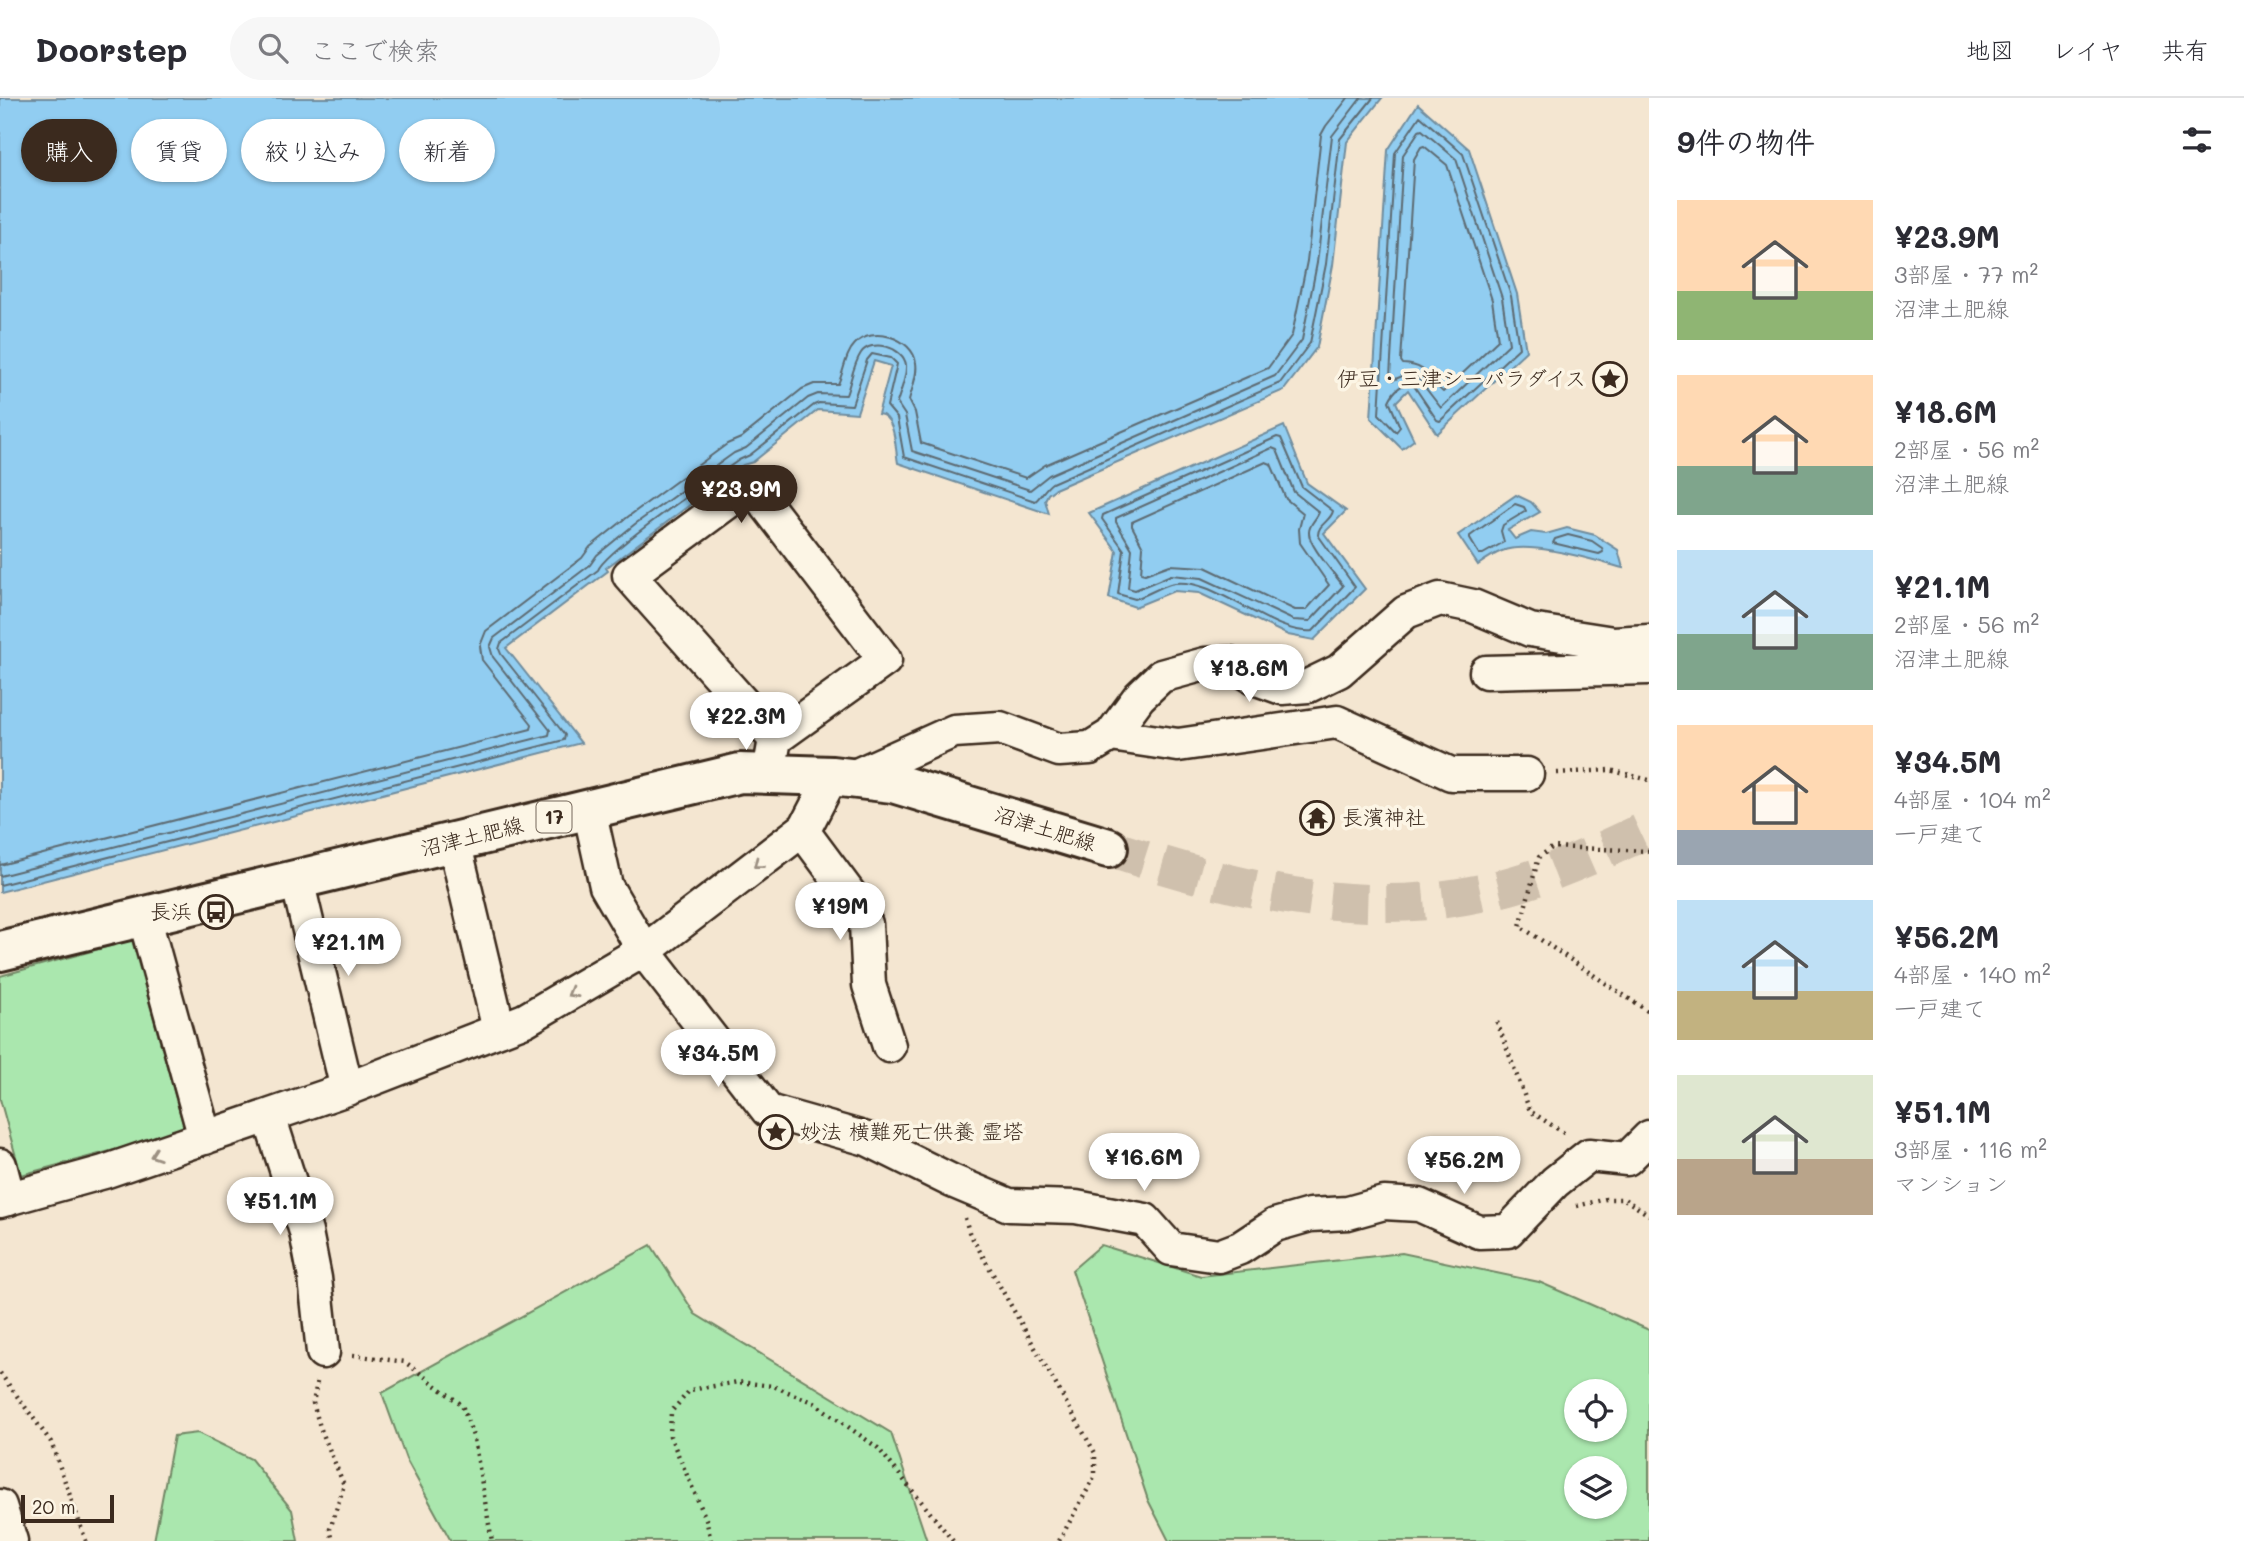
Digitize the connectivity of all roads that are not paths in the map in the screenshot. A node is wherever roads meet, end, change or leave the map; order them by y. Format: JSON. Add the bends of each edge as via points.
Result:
{"nodes":[{"id":1,"x":1649,"y":641,"type":"edge"},
{"id":2,"x":1649,"y":668,"type":"edge"},
{"id":3,"x":1486,"y":671,"type":"dead end"},
{"id":4,"x":1111,"y":735,"type":"junction"},
{"id":5,"x":772,"y":756,"type":"junction"},
{"id":6,"x":1527,"y":774,"type":"road end"},
{"id":7,"x":841,"y":777,"type":"junction"},
{"id":8,"x":589,"y":809,"type":"junction"},
{"id":9,"x":802,"y":830,"type":"junction"},
{"id":10,"x":454,"y":842,"type":"junction"},
{"id":11,"x":1108,"y":848,"type":"tunnel mouth"},
{"id":12,"x":297,"y":880,"type":"junction"},
{"id":13,"x":144,"y":916,"type":"junction"},
{"id":14,"x":0,"y":951,"type":"edge"},
{"id":15,"x":644,"y":951,"type":"junction"},
{"id":16,"x":499,"y":1030,"type":"junction"},
{"id":17,"x":889,"y":1046,"type":"dead end"},
{"id":18,"x":347,"y":1089,"type":"junction"},
{"id":19,"x":270,"y":1116,"type":"junction"},
{"id":20,"x":1649,"y":1137,"type":"edge"},
{"id":21,"x":205,"y":1138,"type":"junction"},
{"id":22,"x":0,"y":1165,"type":"edge"},
{"id":23,"x":5,"y":1200,"type":"edge"},
{"id":24,"x":323,"y":1352,"type":"road end"},
{"id":25,"x":0,"y":1506,"type":"edge"},
{"id":26,"x":11,"y":1541,"type":"edge"}],
"edges":[{"from":1,"to":4,"type":"street","via":[[1612,643],[1530,630],[1473,606],[1440,599],[1406,612],[1339,671],[1308,686],[1282,688],[1230,663],[1205,664],[1161,677],[1139,697]]},
{"from":2,"to":3,"type":"street"},
{"from":4,"to":6,"type":"street","via":[[1178,745],[1337,722],[1451,774]]},
{"from":4,"to":7,"type":"street","via":[[1090,748],[1059,750],[1000,728],[954,731]]},
{"from":5,"to":5,"type":"street","via":[[629,575],[751,485],[885,660]]},
{"from":5,"to":7,"type":"main road","name":"沼津土肥線","number":"17"},
{"from":5,"to":8,"type":"main road","name":"沼津土肥線","number":"17","via":[[740,773]]},
{"from":7,"to":9,"type":"street"},
{"from":7,"to":11,"type":"main road","name":"沼津土肥線","number":"17","via":[[893,783]]},
{"from":8,"to":10,"type":"main road","name":"沼津土肥線","number":"17"},
{"from":8,"to":15,"type":"street","via":[[606,886]]},
{"from":9,"to":15,"type":"street","one_way":true},
{"from":9,"to":17,"type":"street","via":[[866,923],[869,985]]},
{"from":10,"to":12,"type":"main road","name":"沼津土肥線","number":"17"},
{"from":10,"to":16,"type":"street"},
{"from":12,"to":13,"type":"main road","name":"沼津土肥線","number":"17"},
{"from":12,"to":18,"type":"street"},
{"from":13,"to":14,"type":"main road","name":"沼津土肥線","number":"17"},
{"from":13,"to":21,"type":"street"},
{"from":15,"to":16,"type":"street","one_way":true,"via":[[525,1020]]},
{"from":15,"to":20,"type":"street","via":[[768,1111],[867,1139],[1009,1205],[1076,1207],[1145,1220],[1171,1249],[1219,1256],[1275,1225],[1384,1203],[1419,1205],[1479,1232],[1508,1231],[1588,1155],[1628,1159]]},
{"from":16,"to":18,"type":"street"},
{"from":18,"to":19,"type":"street"},
{"from":19,"to":21,"type":"street"},
{"from":19,"to":24,"type":"street","via":[[306,1232]]},
{"from":21,"to":23,"type":"street","one_way":true},
{"from":22,"to":23,"type":"street"},
{"from":25,"to":26,"type":"street"}]}
